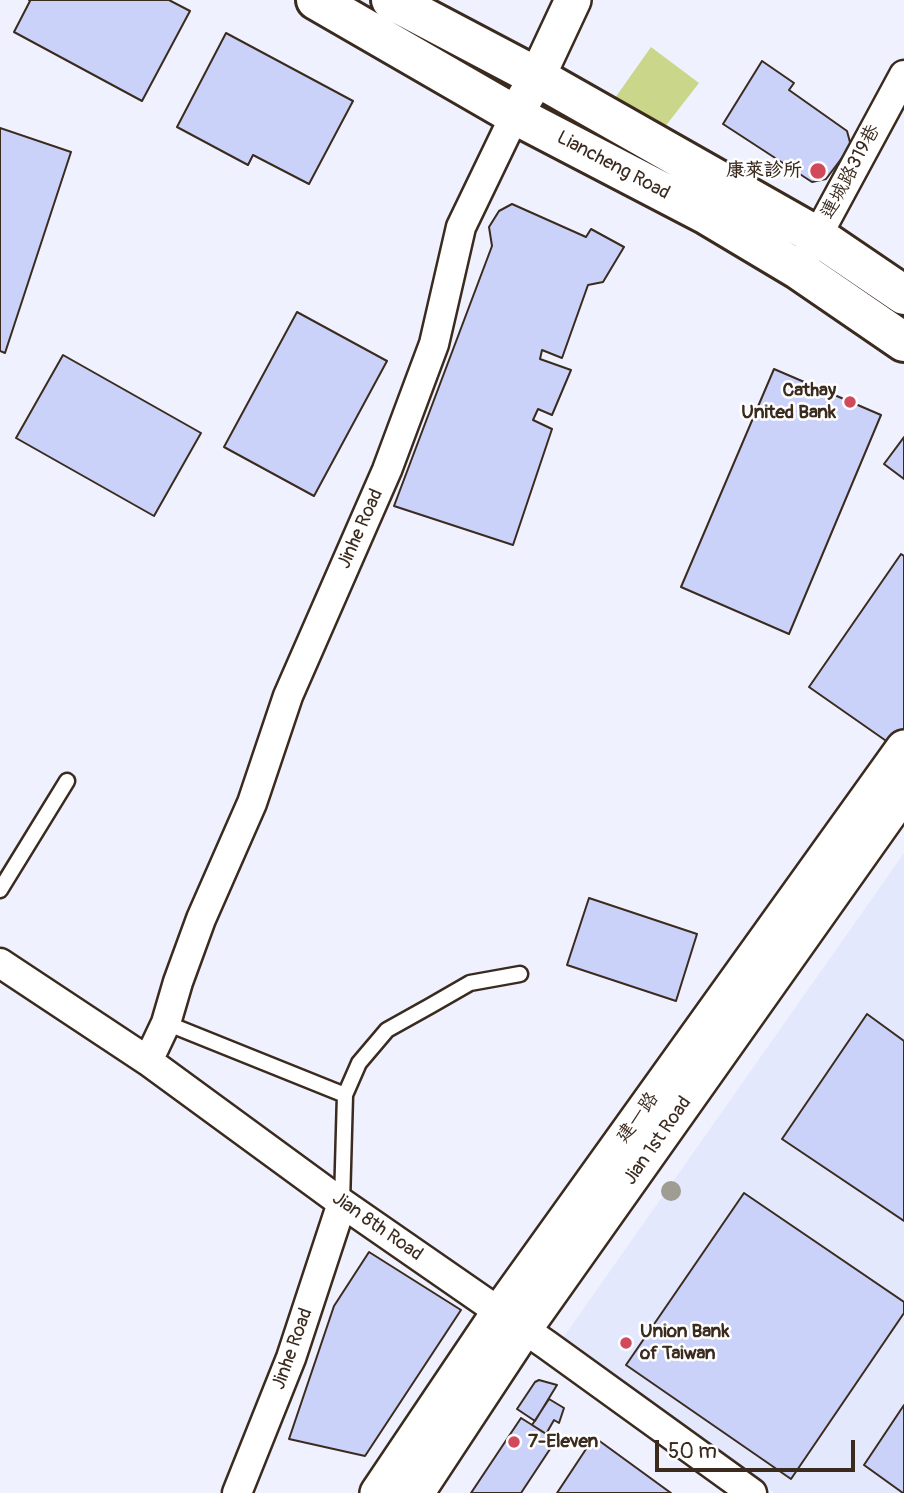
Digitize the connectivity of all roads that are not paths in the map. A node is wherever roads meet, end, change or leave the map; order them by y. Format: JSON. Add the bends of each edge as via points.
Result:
{"nodes":[{"id":1,"x":316,"y":0,"type":"edge"},
{"id":2,"x":391,"y":0,"type":"edge"},
{"id":3,"x":573,"y":0,"type":"edge"},
{"id":4,"x":904,"y":75,"type":"edge"},
{"id":5,"x":537,"y":77,"type":"junction"},
{"id":6,"x":515,"y":114,"type":"junction"},
{"id":7,"x":817,"y":236,"type":"junction"},
{"id":8,"x":799,"y":270,"type":"junction"},
{"id":9,"x":904,"y":295,"type":"edge"},
{"id":10,"x":904,"y":342,"type":"edge"},
{"id":11,"x":904,"y":748,"type":"edge"},
{"id":12,"x":67,"y":781,"type":"dead end"},
{"id":13,"x":904,"y":792,"type":"edge"},
{"id":14,"x":0,"y":890,"type":"edge"},
{"id":15,"x":0,"y":963,"type":"edge"},
{"id":16,"x":520,"y":974,"type":"dead end"},
{"id":17,"x":166,"y":1023,"type":"junction"},
{"id":18,"x":148,"y":1061,"type":"junction"},
{"id":19,"x":345,"y":1095,"type":"junction"},
{"id":20,"x":342,"y":1203,"type":"junction"},
{"id":21,"x":511,"y":1321,"type":"junction"},
{"id":22,"x":237,"y":1493,"type":"edge"},
{"id":23,"x":378,"y":1493,"type":"edge"},
{"id":24,"x":416,"y":1493,"type":"edge"},
{"id":25,"x":752,"y":1493,"type":"edge"}],
"edges":[{"from":1,"to":6,"type":"main road","name":"Liancheng Road"},
{"from":2,"to":5,"type":"main road","name":"Liancheng Road"},
{"from":3,"to":5,"type":"street","name":"Jinhe Road"},
{"from":4,"to":7,"type":"street","name":"連城路319巷"},
{"from":5,"to":6,"type":"street","name":"Jinhe Road"},
{"from":5,"to":7,"type":"main road","name":"Liancheng Road"},
{"from":6,"to":8,"type":"main road","name":"Liancheng Road","via":[[707,215]]},
{"from":6,"to":17,"type":"street","name":"Jinhe Road","via":[[461,227],[435,344],[387,470],[288,696],[252,803],[201,919]]},
{"from":7,"to":8,"type":"street","name":"連城路319巷"},
{"from":7,"to":9,"type":"main road","name":"Liancheng Road"},
{"from":8,"to":10,"type":"main road","name":"Liancheng Road"},
{"from":11,"to":21,"type":"street","name":"建一路"},
{"from":12,"to":14,"type":"lane"},
{"from":13,"to":21,"type":"street","name":"Jian 1st Road"},
{"from":15,"to":18,"type":"street","name":"Jian 8th Road"},
{"from":16,"to":19,"type":"lane","via":[[470,983],[387,1030],[359,1063]]},
{"from":17,"to":18,"type":"street","name":"Jinhe Road"},
{"from":17,"to":19,"type":"lane"},
{"from":18,"to":20,"type":"street","name":"Jian 8th Road"},
{"from":19,"to":20,"type":"lane"},
{"from":20,"to":21,"type":"street","name":"Jian 8th Road"},
{"from":20,"to":22,"type":"street","name":"Jinhe Road","via":[[291,1358]]},
{"from":21,"to":23,"type":"street","name":"建一路"},
{"from":21,"to":24,"type":"street","name":"Jian 1st Road"},
{"from":21,"to":25,"type":"street","name":"Jian 8th Road"}]}
